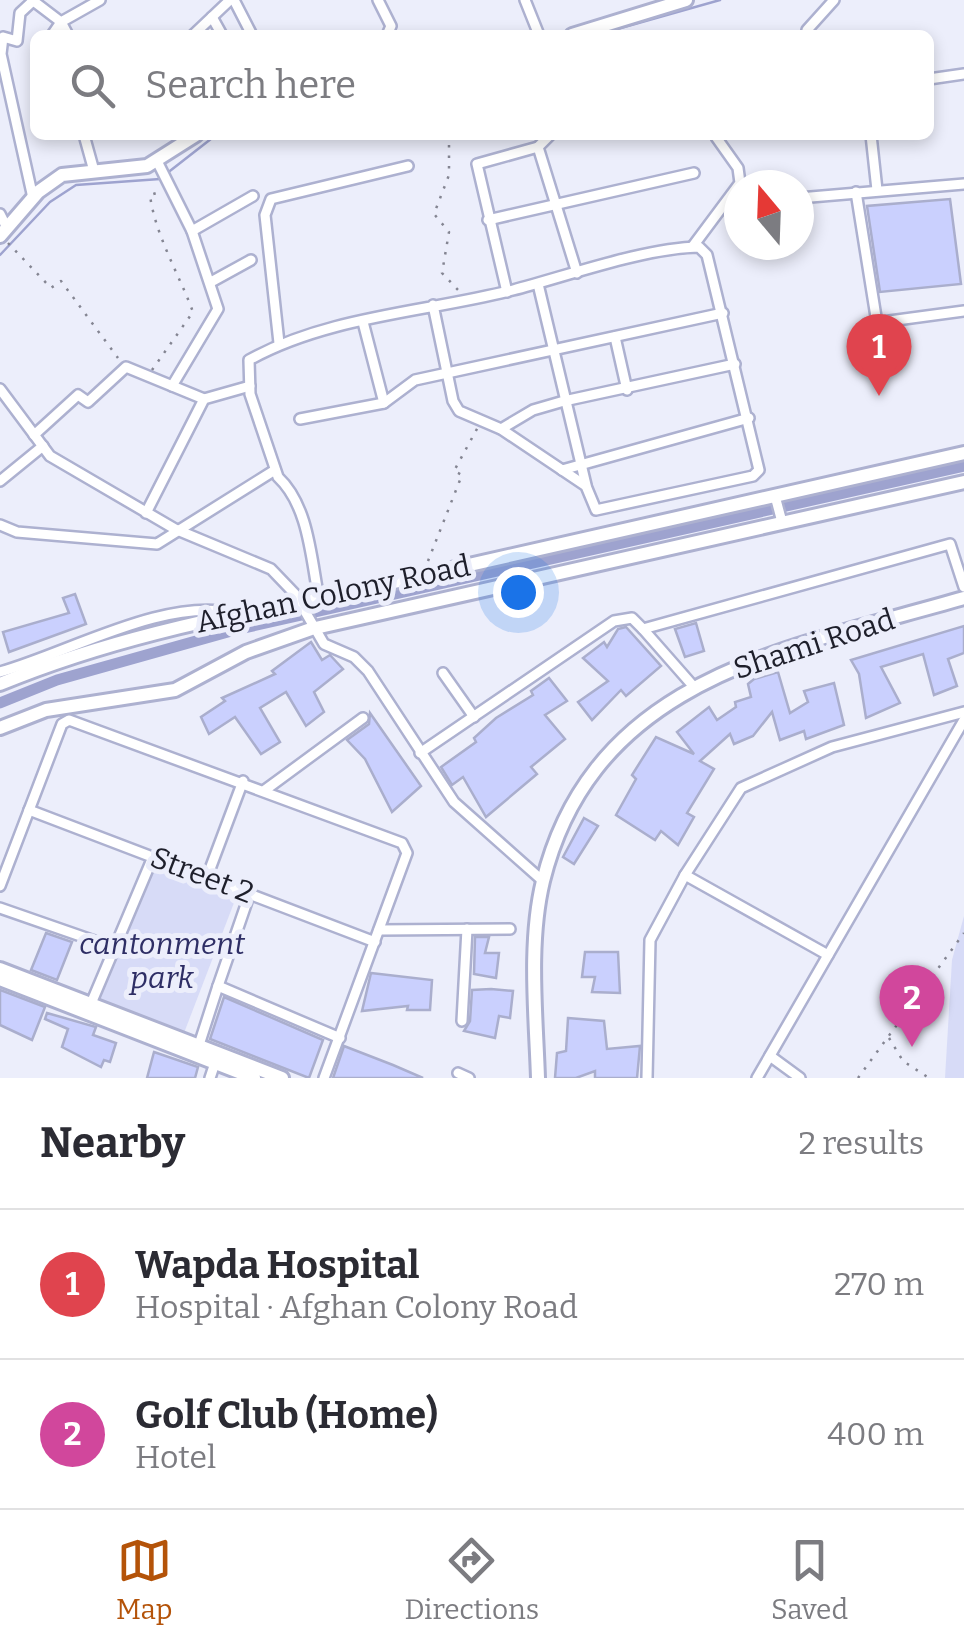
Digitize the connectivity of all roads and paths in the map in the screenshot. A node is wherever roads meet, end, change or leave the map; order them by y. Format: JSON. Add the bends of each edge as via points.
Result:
{"nodes":[{"id":1,"x":33,"y":0,"type":"edge"},
{"id":2,"x":100,"y":0,"type":"edge"},
{"id":3,"x":232,"y":0,"type":"edge"},
{"id":4,"x":378,"y":0,"type":"edge"},
{"id":5,"x":525,"y":0,"type":"edge"},
{"id":6,"x":686,"y":0,"type":"edge"},
{"id":7,"x":834,"y":0,"type":"edge"},
{"id":8,"x":658,"y":4,"type":"edge"},
{"id":9,"x":212,"y":17,"type":"junction"},
{"id":10,"x":60,"y":22,"type":"junction"},
{"id":11,"x":55,"y":30,"type":"edge"},
{"id":12,"x":65,"y":30,"type":"edge"},
{"id":13,"x":198,"y":30,"type":"edge"},
{"id":14,"x":219,"y":30,"type":"edge"},
{"id":15,"x":249,"y":30,"type":"edge"},
{"id":16,"x":389,"y":30,"type":"edge"},
{"id":17,"x":537,"y":30,"type":"edge"},
{"id":18,"x":586,"y":30,"type":"edge"},
{"id":19,"x":807,"y":30,"type":"edge"},
{"id":20,"x":964,"y":74,"type":"edge"},
{"id":21,"x":934,"y":78,"type":"edge"},
{"id":22,"x":85,"y":140,"type":"edge"},
{"id":23,"x":189,"y":140,"type":"edge"},
{"id":24,"x":545,"y":140,"type":"edge"},
{"id":25,"x":718,"y":140,"type":"edge"},
{"id":26,"x":872,"y":140,"type":"edge"},
{"id":27,"x":449,"y":146,"type":"dead end"},
{"id":28,"x":538,"y":147,"type":"junction"},
{"id":29,"x":157,"y":162,"type":"junction"},
{"id":30,"x":408,"y":166,"type":"dead end"},
{"id":31,"x":94,"y":170,"type":"junction"},
{"id":32,"x":694,"y":173,"type":"dead end"},
{"id":33,"x":964,"y":184,"type":"edge"},
{"id":34,"x":171,"y":188,"type":"junction"},
{"id":35,"x":877,"y":190,"type":"junction"},
{"id":36,"x":856,"y":192,"type":"junction"},
{"id":37,"x":253,"y":196,"type":"dead end"},
{"id":38,"x":814,"y":196,"type":"edge"},
{"id":39,"x":33,"y":198,"type":"junction"},
{"id":40,"x":555,"y":206,"type":"junction"},
{"id":41,"x":0,"y":214,"type":"edge"},
{"id":42,"x":488,"y":220,"type":"junction"},
{"id":43,"x":192,"y":232,"type":"junction"},
{"id":44,"x":4,"y":235,"type":"edge"},
{"id":45,"x":693,"y":246,"type":"junction"},
{"id":46,"x":251,"y":260,"type":"dead end"},
{"id":47,"x":577,"y":273,"type":"junction"},
{"id":48,"x":212,"y":282,"type":"junction"},
{"id":49,"x":538,"y":284,"type":"junction"},
{"id":50,"x":507,"y":292,"type":"junction"},
{"id":51,"x":464,"y":297,"type":"junction"},
{"id":52,"x":433,"y":304,"type":"junction"},
{"id":53,"x":964,"y":311,"type":"edge"},
{"id":54,"x":723,"y":313,"type":"junction"},
{"id":55,"x":364,"y":322,"type":"junction"},
{"id":56,"x":877,"y":323,"type":"junction"},
{"id":57,"x":615,"y":337,"type":"junction"},
{"id":58,"x":279,"y":343,"type":"junction"},
{"id":59,"x":861,"y":346,"type":"dead end"},
{"id":60,"x":553,"y":351,"type":"junction"},
{"id":61,"x":735,"y":364,"type":"junction"},
{"id":62,"x":126,"y":366,"type":"junction"},
{"id":63,"x":148,"y":375,"type":"junction"},
{"id":64,"x":447,"y":375,"type":"junction"},
{"id":65,"x":172,"y":386,"type":"junction"},
{"id":66,"x":250,"y":386,"type":"junction"},
{"id":67,"x":627,"y":390,"type":"junction"},
{"id":68,"x":1,"y":394,"type":"edge"},
{"id":69,"x":204,"y":399,"type":"junction"},
{"id":70,"x":564,"y":401,"type":"junction"},
{"id":71,"x":384,"y":403,"type":"junction"},
{"id":72,"x":749,"y":418,"type":"junction"},
{"id":73,"x":300,"y":419,"type":"dead end"},
{"id":74,"x":482,"y":420,"type":"junction"},
{"id":75,"x":501,"y":429,"type":"junction"},
{"id":76,"x":34,"y":435,"type":"junction"},
{"id":77,"x":43,"y":446,"type":"junction"},
{"id":78,"x":964,"y":453,"type":"edge"},
{"id":79,"x":581,"y":464,"type":"junction"},
{"id":80,"x":275,"y":470,"type":"junction"},
{"id":81,"x":562,"y":470,"type":"junction"},
{"id":82,"x":0,"y":481,"type":"edge"},
{"id":83,"x":964,"y":482,"type":"edge"},
{"id":84,"x":586,"y":486,"type":"junction"},
{"id":85,"x":775,"y":496,"type":"junction"},
{"id":86,"x":146,"y":513,"type":"junction"},
{"id":87,"x":782,"y":522,"type":"junction"},
{"id":88,"x":0,"y":524,"type":"edge"},
{"id":89,"x":175,"y":530,"type":"junction"},
{"id":90,"x":422,"y":576,"type":"junction"},
{"id":91,"x":964,"y":587,"type":"edge"},
{"id":92,"x":964,"y":598,"type":"edge"},
{"id":93,"x":318,"y":599,"type":"junction"},
{"id":94,"x":302,"y":605,"type":"junction"},
{"id":95,"x":233,"y":614,"type":"junction"},
{"id":96,"x":310,"y":626,"type":"junction"},
{"id":97,"x":643,"y":629,"type":"junction"},
{"id":98,"x":0,"y":672,"type":"edge"},
{"id":99,"x":443,"y":673,"type":"dead end"},
{"id":100,"x":0,"y":684,"type":"edge"},
{"id":101,"x":694,"y":687,"type":"junction"},
{"id":102,"x":964,"y":712,"type":"edge"},
{"id":103,"x":474,"y":717,"type":"junction"},
{"id":104,"x":363,"y":718,"type":"dead end"},
{"id":105,"x":964,"y":720,"type":"edge"},
{"id":106,"x":0,"y":728,"type":"edge"},
{"id":107,"x":420,"y":753,"type":"junction"},
{"id":108,"x":243,"y":781,"type":"junction"},
{"id":109,"x":265,"y":790,"type":"junction"},
{"id":110,"x":28,"y":810,"type":"junction"},
{"id":111,"x":153,"y":856,"type":"junction"},
{"id":112,"x":3,"y":866,"type":"edge"},
{"id":113,"x":685,"y":874,"type":"junction"},
{"id":114,"x":207,"y":877,"type":"junction"},
{"id":115,"x":543,"y":881,"type":"junction"},
{"id":116,"x":0,"y":886,"type":"edge"},
{"id":117,"x":250,"y":893,"type":"junction"},
{"id":118,"x":0,"y":908,"type":"edge"},
{"id":119,"x":467,"y":929,"type":"junction"},
{"id":120,"x":510,"y":929,"type":"dead end"},
{"id":121,"x":380,"y":930,"type":"junction"},
{"id":122,"x":964,"y":933,"type":"edge"},
{"id":123,"x":375,"y":942,"type":"junction"},
{"id":124,"x":115,"y":948,"type":"junction"},
{"id":125,"x":828,"y":954,"type":"junction"},
{"id":126,"x":0,"y":969,"type":"edge"},
{"id":127,"x":0,"y":979,"type":"edge"},
{"id":128,"x":218,"y":986,"type":"junction"},
{"id":129,"x":90,"y":1008,"type":"junction"},
{"id":130,"x":462,"y":1021,"type":"dead end"},
{"id":131,"x":340,"y":1038,"type":"junction"},
{"id":132,"x":889,"y":1038,"type":"junction"},
{"id":133,"x":197,"y":1050,"type":"junction"},
{"id":134,"x":770,"y":1056,"type":"junction"},
{"id":135,"x":215,"y":1063,"type":"junction"},
{"id":136,"x":458,"y":1073,"type":"dead end"},
{"id":137,"x":210,"y":1078,"type":"edge"},
{"id":138,"x":254,"y":1078,"type":"edge"},
{"id":139,"x":282,"y":1078,"type":"edge"},
{"id":140,"x":324,"y":1078,"type":"edge"},
{"id":141,"x":469,"y":1078,"type":"edge"},
{"id":142,"x":538,"y":1078,"type":"edge"},
{"id":143,"x":647,"y":1078,"type":"edge"},
{"id":144,"x":757,"y":1078,"type":"edge"},
{"id":145,"x":800,"y":1078,"type":"edge"},
{"id":146,"x":858,"y":1078,"type":"edge"},
{"id":147,"x":928,"y":1078,"type":"edge"}],
"edges":[{"from":1,"to":10,"type":"street"},
{"from":1,"to":39,"type":"street","via":[[20,13],[17,41],[3,37],[2,54]]},
{"from":2,"to":10,"type":"street"},
{"from":3,"to":9,"type":"street"},
{"from":3,"to":15,"type":"street"},
{"from":4,"to":16,"type":"street"},
{"from":5,"to":17,"type":"street"},
{"from":6,"to":8,"type":"main road"},
{"from":7,"to":19,"type":"street"},
{"from":8,"to":18,"type":"main road"},
{"from":9,"to":13,"type":"street"},
{"from":9,"to":14,"type":"street"},
{"from":10,"to":11,"type":"street"},
{"from":10,"to":12,"type":"street"},
{"from":20,"to":21,"type":"street"},
{"from":22,"to":31,"type":"street"},
{"from":23,"to":29,"type":"main road"},
{"from":24,"to":28,"type":"street"},
{"from":25,"to":45,"type":"street","via":[[740,182]]},
{"from":26,"to":35,"type":"street"},
{"from":27,"to":51,"type":"path","via":[[449,175],[434,214],[449,232],[442,272]]},
{"from":28,"to":40,"type":"street"},
{"from":28,"to":42,"type":"street","via":[[477,164]]},
{"from":29,"to":31,"type":"main road"},
{"from":29,"to":34,"type":"street"},
{"from":30,"to":58,"type":"street","via":[[272,199],[265,214]]},
{"from":31,"to":39,"type":"main road","via":[[62,175]]},
{"from":32,"to":40,"type":"street"},
{"from":33,"to":35,"type":"street"},
{"from":34,"to":43,"type":"street"},
{"from":34,"to":63,"type":"path","via":[[150,195],[154,221],[193,312]]},
{"from":35,"to":36,"type":"street"},
{"from":36,"to":38,"type":"street"},
{"from":36,"to":56,"type":"street"},
{"from":37,"to":43,"type":"street"},
{"from":39,"to":44,"type":"main road"},
{"from":40,"to":42,"type":"street"},
{"from":40,"to":47,"type":"street"},
{"from":41,"to":44,"type":"street"},
{"from":42,"to":50,"type":"street"},
{"from":43,"to":48,"type":"street"},
{"from":44,"to":62,"type":"path","via":[[50,288],[61,281]]},
{"from":45,"to":47,"type":"street"},
{"from":45,"to":54,"type":"street","via":[[708,254]]},
{"from":46,"to":48,"type":"street"},
{"from":47,"to":49,"type":"street"},
{"from":48,"to":65,"type":"street","via":[[218,309]]},
{"from":49,"to":50,"type":"street"},
{"from":49,"to":60,"type":"street"},
{"from":50,"to":51,"type":"street"},
{"from":51,"to":52,"type":"street"},
{"from":52,"to":55,"type":"street"},
{"from":52,"to":64,"type":"street"},
{"from":53,"to":56,"type":"street"},
{"from":54,"to":57,"type":"street"},
{"from":54,"to":61,"type":"street"},
{"from":55,"to":58,"type":"street"},
{"from":55,"to":71,"type":"street"},
{"from":56,"to":59,"type":"street","via":[[868,324]]},
{"from":57,"to":60,"type":"street"},
{"from":57,"to":67,"type":"street"},
{"from":58,"to":66,"type":"street","via":[[249,360]]},
{"from":60,"to":64,"type":"street"},
{"from":60,"to":70,"type":"street"},
{"from":61,"to":67,"type":"street"},
{"from":61,"to":72,"type":"street"},
{"from":62,"to":63,"type":"street"},
{"from":62,"to":76,"type":"street","via":[[88,402],[78,395]]},
{"from":63,"to":65,"type":"street"},
{"from":64,"to":71,"type":"street","via":[[406,384]]},
{"from":64,"to":74,"type":"street","via":[[459,411]]},
{"from":65,"to":69,"type":"street"},
{"from":66,"to":69,"type":"street"},
{"from":66,"to":80,"type":"street"},
{"from":67,"to":70,"type":"street"},
{"from":68,"to":76,"type":"street"},
{"from":69,"to":86,"type":"street"},
{"from":70,"to":75,"type":"street"},
{"from":70,"to":79,"type":"street"},
{"from":71,"to":73,"type":"street"},
{"from":72,"to":79,"type":"street"},
{"from":72,"to":84,"type":"street","via":[[760,465],[753,476],[602,510],[593,507]]},
{"from":74,"to":75,"type":"street"},
{"from":74,"to":90,"type":"path","via":[[454,471],[462,475]]},
{"from":75,"to":81,"type":"street"},
{"from":76,"to":77,"type":"street"},
{"from":77,"to":82,"type":"street"},
{"from":77,"to":86,"type":"street"},
{"from":78,"to":85,"type":"main road","name":"Afghan Colony Road"},
{"from":79,"to":81,"type":"street"},
{"from":79,"to":84,"type":"street"},
{"from":80,"to":89,"type":"street"},
{"from":80,"to":93,"type":"street","via":[[305,525]]},
{"from":81,"to":84,"type":"street"},
{"from":83,"to":87,"type":"main road"},
{"from":85,"to":87,"type":"street"},
{"from":85,"to":90,"type":"main road","name":"Afghan Colony Road"},
{"from":86,"to":89,"type":"street"},
{"from":87,"to":96,"type":"main road"},
{"from":88,"to":89,"type":"street","via":[[17,532],[146,545]]},
{"from":89,"to":94,"type":"street","via":[[271,570]]},
{"from":90,"to":93,"type":"main road","name":"Afghan Colony Road"},
{"from":91,"to":97,"type":"street","via":[[950,544]]},
{"from":92,"to":101,"type":"main road","name":"Shami Road","via":[[748,660]]},
{"from":93,"to":94,"type":"main road","name":"Afghan Colony Road"},
{"from":94,"to":95,"type":"main road","name":"Afghan Colony Road"},
{"from":94,"to":96,"type":"street"},
{"from":95,"to":98,"type":"street","via":[[209,608],[172,614]]},
{"from":95,"to":100,"type":"main road","name":"Afghan Colony Road"},
{"from":96,"to":106,"type":"main road","via":[[175,690],[63,707]]},
{"from":96,"to":107,"type":"street","via":[[324,644],[368,670]]},
{"from":97,"to":101,"type":"street"},
{"from":97,"to":103,"type":"street","via":[[632,618],[614,621]]},
{"from":99,"to":103,"type":"street"},
{"from":101,"to":115,"type":"main road","name":"Shami Road","via":[[629,734],[595,773]]},
{"from":102,"to":113,"type":"street","via":[[832,747],[765,774],[742,788]]},
{"from":103,"to":107,"type":"street"},
{"from":104,"to":109,"type":"street"},
{"from":105,"to":125,"type":"street"},
{"from":107,"to":115,"type":"street","via":[[454,802]]},
{"from":108,"to":109,"type":"street"},
{"from":108,"to":110,"type":"street","via":[[69,720]]},
{"from":108,"to":114,"type":"street"},
{"from":109,"to":121,"type":"street","via":[[406,848]]},
{"from":110,"to":111,"type":"street","name":"Street 2"},
{"from":110,"to":112,"type":"street"},
{"from":111,"to":114,"type":"street","name":"Street 2"},
{"from":111,"to":124,"type":"street"},
{"from":112,"to":116,"type":"street"},
{"from":113,"to":125,"type":"street"},
{"from":113,"to":143,"type":"street","via":[[650,940]]},
{"from":114,"to":117,"type":"street","name":"Street 2"},
{"from":115,"to":142,"type":"main road","name":"Shami Road","via":[[536,940]]},
{"from":117,"to":123,"type":"street","name":"Street 2"},
{"from":117,"to":128,"type":"street"},
{"from":118,"to":124,"type":"street"},
{"from":119,"to":120,"type":"street"},
{"from":119,"to":121,"type":"street"},
{"from":119,"to":130,"type":"street"},
{"from":121,"to":123,"type":"street"},
{"from":122,"to":132,"type":"path"},
{"from":123,"to":131,"type":"street"},
{"from":124,"to":129,"type":"street"},
{"from":125,"to":134,"type":"street"},
{"from":126,"to":129,"type":"main road"},
{"from":127,"to":129,"type":"main road"},
{"from":128,"to":131,"type":"street"},
{"from":128,"to":133,"type":"street"},
{"from":129,"to":133,"type":"main road"},
{"from":131,"to":140,"type":"street"},
{"from":132,"to":146,"type":"path"},
{"from":132,"to":147,"type":"path","via":[[902,1060]]},
{"from":133,"to":135,"type":"main road"},
{"from":133,"to":139,"type":"main road"},
{"from":134,"to":144,"type":"street"},
{"from":134,"to":145,"type":"street"},
{"from":135,"to":137,"type":"street"},
{"from":135,"to":138,"type":"main road"},
{"from":136,"to":141,"type":"street"}]}
